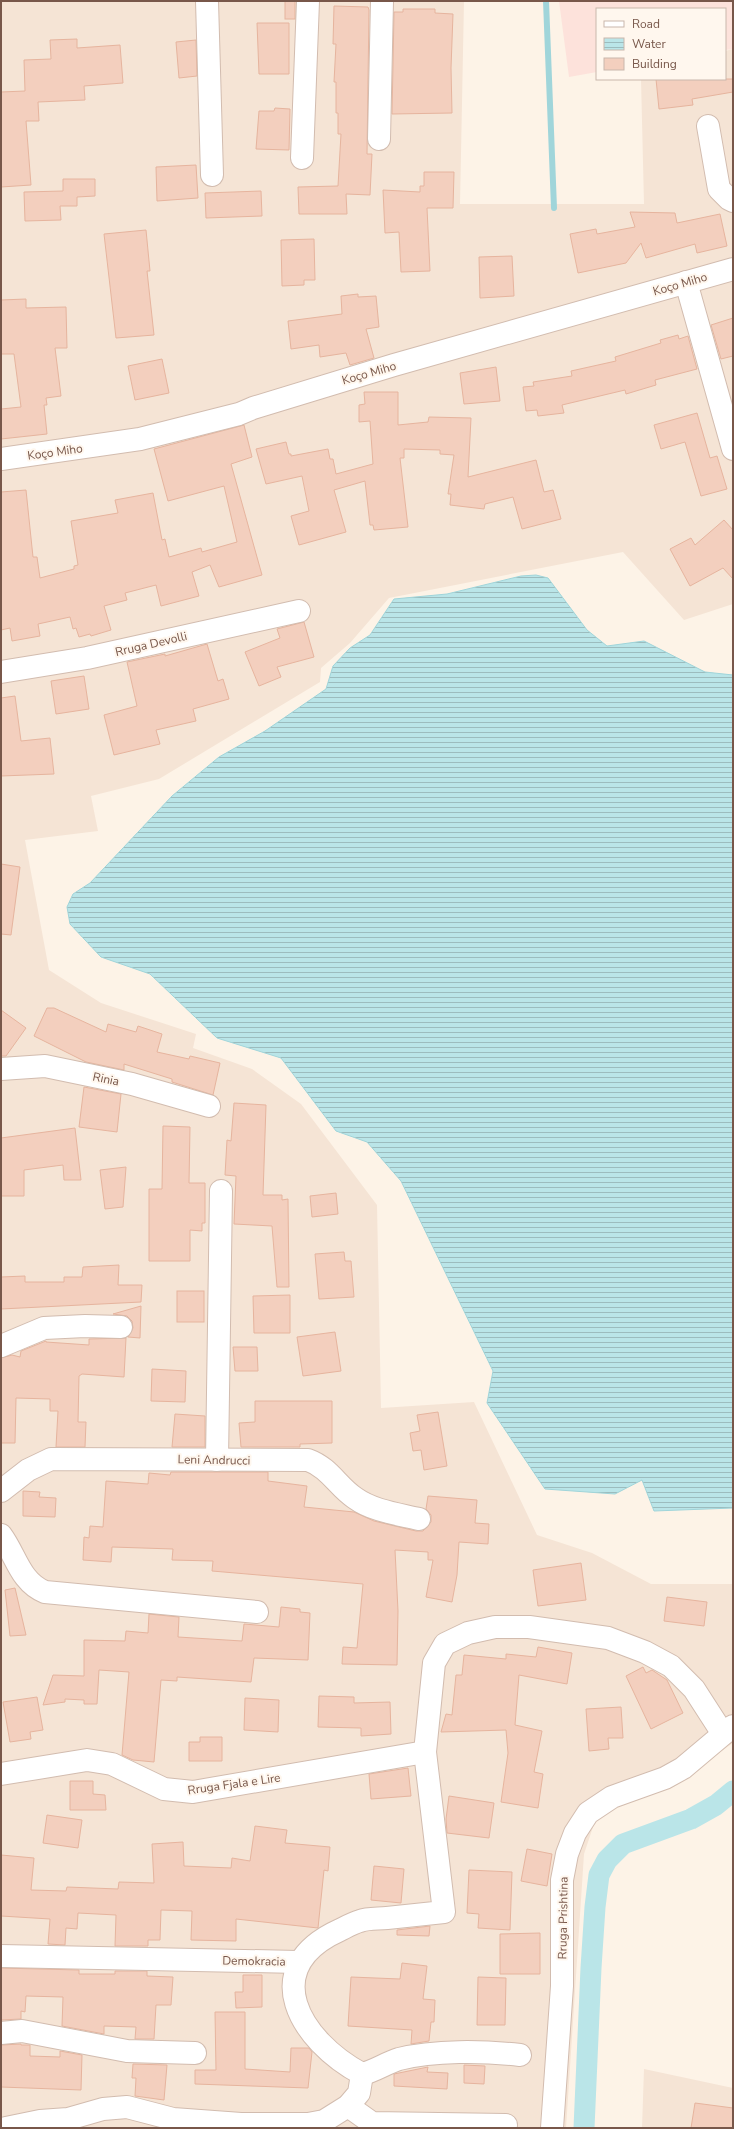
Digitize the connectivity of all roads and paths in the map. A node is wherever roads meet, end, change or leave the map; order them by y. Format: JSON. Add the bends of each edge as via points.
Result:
{"nodes":[{"id":1,"x":207,"y":1,"type":"edge"},
{"id":2,"x":308,"y":1,"type":"edge"},
{"id":3,"x":382,"y":1,"type":"edge"},
{"id":4,"x":708,"y":126,"type":"dead end"},
{"id":5,"x":379,"y":140,"type":"dead end"},
{"id":6,"x":302,"y":158,"type":"dead end"},
{"id":7,"x":212,"y":175,"type":"dead end"},
{"id":8,"x":733,"y":201,"type":"edge"},
{"id":9,"x":733,"y":269,"type":"edge"},
{"id":10,"x":686,"y":282,"type":"junction"},
{"id":11,"x":733,"y":449,"type":"edge"},
{"id":12,"x":1,"y":459,"type":"edge"},
{"id":13,"x":300,"y":611,"type":"dead end"},
{"id":14,"x":1,"y":672,"type":"edge"},
{"id":15,"x":1,"y":1069,"type":"edge"},
{"id":16,"x":209,"y":1106,"type":"dead end"},
{"id":17,"x":221,"y":1191,"type":"dead end"},
{"id":18,"x":121,"y":1327,"type":"dead end"},
{"id":19,"x":1,"y":1346,"type":"edge"},
{"id":20,"x":217,"y":1460,"type":"junction"},
{"id":21,"x":1,"y":1490,"type":"edge"},
{"id":22,"x":419,"y":1519,"type":"dead end"},
{"id":23,"x":1,"y":1535,"type":"edge"},
{"id":24,"x":257,"y":1612,"type":"dead end"},
{"id":25,"x":728,"y":1730,"type":"edge"},
{"id":26,"x":425,"y":1752,"type":"junction"},
{"id":27,"x":1,"y":1774,"type":"edge"},
{"id":28,"x":1,"y":1956,"type":"edge"},
{"id":29,"x":298,"y":1962,"type":"junction"},
{"id":30,"x":1,"y":2032,"type":"edge"},
{"id":31,"x":195,"y":2053,"type":"dead end"},
{"id":32,"x":520,"y":2055,"type":"dead end"},
{"id":33,"x":362,"y":2074,"type":"junction"},
{"id":34,"x":348,"y":2106,"type":"junction"},
{"id":35,"x":373,"y":2125,"type":"edge"},
{"id":36,"x":506,"y":2125,"type":"dead end"},
{"id":37,"x":6,"y":2128,"type":"edge"},
{"id":38,"x":552,"y":2128,"type":"edge"}],
"edges":[{"from":1,"to":7,"type":"street"},
{"from":2,"to":6,"type":"street"},
{"from":3,"to":5,"type":"street"},
{"from":4,"to":8,"type":"street","via":[[719,189]]},
{"from":9,"to":10,"type":"street","name":"Koço Miho"},
{"from":10,"to":11,"type":"street"},
{"from":10,"to":12,"type":"street","name":"Koço Miho","via":[[394,365],[239,414],[140,439]]},
{"from":13,"to":14,"type":"street","name":"Rruga Devolli","via":[[87,658]]},
{"from":15,"to":16,"type":"street","name":"Rinia","via":[[45,1066],[132,1084]]},
{"from":17,"to":20,"type":"street"},
{"from":18,"to":19,"type":"street","via":[[44,1328]]},
{"from":20,"to":21,"type":"street","name":"Leni Andrucci","via":[[51,1459],[28,1470]]},
{"from":20,"to":22,"type":"street","name":"Leni Andrucci","via":[[308,1460],[319,1464],[353,1498],[365,1505]]},
{"from":23,"to":24,"type":"street","via":[[22,1574],[37,1589],[45,1592]]},
{"from":25,"to":26,"type":"street","via":[[671,1666],[645,1652],[608,1638],[529,1627],[496,1627],[468,1633],[445,1644],[434,1663]]},
{"from":25,"to":38,"type":"street","name":"Rruga Prishtina","via":[[683,1768],[665,1778],[612,1797],[588,1813],[575,1833],[567,1854],[562,1880],[562,1986]]},
{"from":26,"to":27,"type":"street","name":"Rruga Fjala e Lire","via":[[193,1792],[164,1789],[112,1764],[86,1760]]},
{"from":26,"to":29,"type":"street","via":[[444,1912],[360,1920],[323,1938]]},
{"from":28,"to":29,"type":"street","name":"Demokracia"},
{"from":29,"to":33,"type":"street","name":"Demokracia","via":[[293,1992],[302,2016],[319,2041],[332,2054]]},
{"from":30,"to":31,"type":"street","via":[[22,2031],[127,2051]]},
{"from":32,"to":33,"type":"street","via":[[470,2052],[414,2057]]},
{"from":33,"to":34,"type":"street","via":[[359,2094]]},
{"from":34,"to":35,"type":"street"},
{"from":34,"to":37,"type":"street","via":[[324,2121],[308,2124],[242,2124],[174,2119],[127,2108],[102,2109],[68,2119],[40,2121]]},
{"from":35,"to":36,"type":"street"}]}
